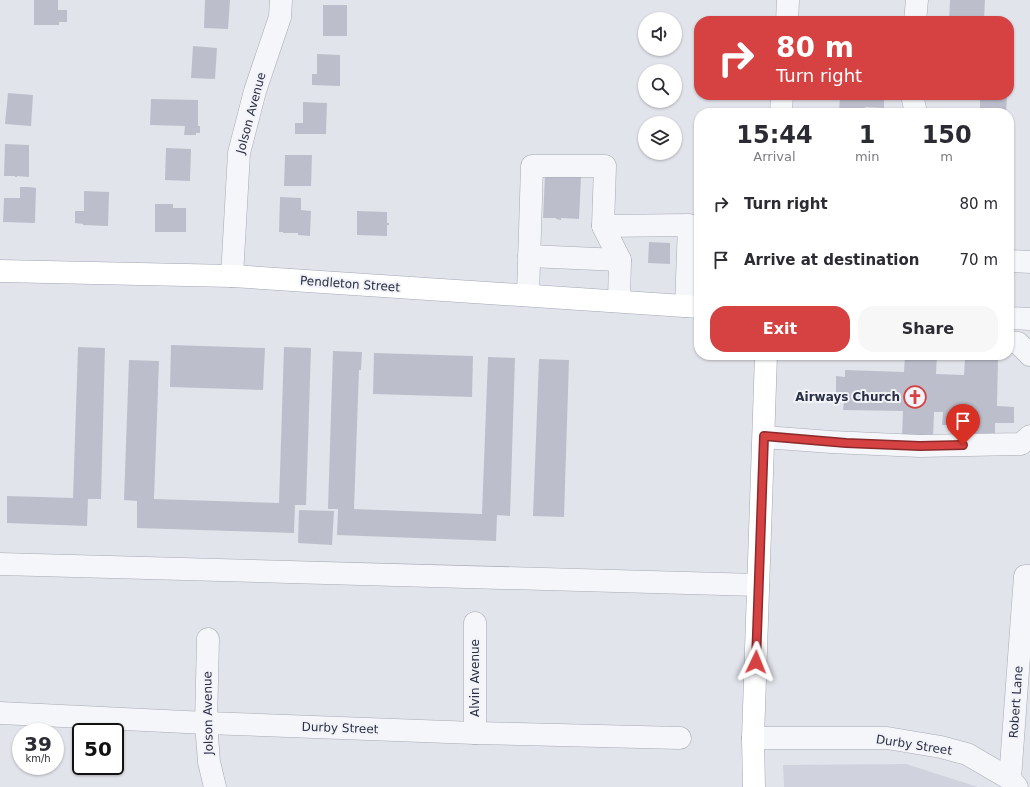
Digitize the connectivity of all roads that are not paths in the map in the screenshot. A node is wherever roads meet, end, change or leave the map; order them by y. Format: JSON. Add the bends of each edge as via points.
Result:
{"nodes":[{"id":1,"x":281,"y":0,"type":"edge"},
{"id":2,"x":788,"y":0,"type":"edge"},
{"id":3,"x":917,"y":0,"type":"edge"},
{"id":4,"x":787,"y":16,"type":"edge"},
{"id":5,"x":915,"y":16,"type":"edge"},
{"id":6,"x":603,"y":226,"type":"junction"},
{"id":7,"x":529,"y":256,"type":"junction"},
{"id":8,"x":620,"y":260,"type":"junction"},
{"id":9,"x":1014,"y":261,"type":"edge"},
{"id":10,"x":1030,"y":262,"type":"edge"},
{"id":11,"x":0,"y":271,"type":"edge"},
{"id":12,"x":232,"y":276,"type":"junction"},
{"id":13,"x":528,"y":295,"type":"junction"},
{"id":14,"x":619,"y":301,"type":"junction"},
{"id":15,"x":693,"y":306,"type":"edge"},
{"id":16,"x":1014,"y":318,"type":"edge"},
{"id":17,"x":1030,"y":319,"type":"edge"},
{"id":18,"x":1014,"y":343,"type":"edge"},
{"id":19,"x":1030,"y":355,"type":"edge"},
{"id":20,"x":766,"y":360,"type":"edge"},
{"id":21,"x":764,"y":436,"type":"junction"},
{"id":22,"x":1030,"y":436,"type":"edge"},
{"id":23,"x":0,"y":564,"type":"edge"},
{"id":24,"x":1028,"y":576,"type":"edge"},
{"id":25,"x":758,"y":585,"type":"junction"},
{"id":26,"x":475,"y":623,"type":"dead end"},
{"id":27,"x":208,"y":639,"type":"dead end"},
{"id":28,"x":0,"y":713,"type":"edge"},
{"id":29,"x":206,"y":723,"type":"junction"},
{"id":30,"x":475,"y":733,"type":"junction"},
{"id":31,"x":680,"y":738,"type":"dead end"},
{"id":32,"x":753,"y":738,"type":"junction"},
{"id":33,"x":1013,"y":783,"type":"edge"},
{"id":34,"x":215,"y":787,"type":"edge"},
{"id":35,"x":754,"y":787,"type":"edge"}],
"edges":[{"from":1,"to":12,"type":"street","name":"Jolson Avenue","via":[[280,17],[255,91],[239,153]]},
{"from":2,"to":4,"type":"street"},
{"from":3,"to":5,"type":"street"},
{"from":6,"to":7,"type":"street","via":[[606,166],[532,166]]},
{"from":6,"to":8,"type":"street"},
{"from":6,"to":15,"type":"street","via":[[689,225]]},
{"from":7,"to":8,"type":"street"},
{"from":7,"to":13,"type":"street"},
{"from":8,"to":14,"type":"street"},
{"from":9,"to":10,"type":"street"},
{"from":11,"to":12,"type":"main road","name":"Pendleton Street"},
{"from":12,"to":13,"type":"main road","name":"Pendleton Street"},
{"from":13,"to":14,"type":"main road","name":"Pendleton Street"},
{"from":14,"to":15,"type":"main road","name":"Pendleton Street"},
{"from":16,"to":17,"type":"street"},
{"from":18,"to":19,"type":"street","via":[[1018,343]]},
{"from":20,"to":21,"type":"main road"},
{"from":21,"to":22,"type":"street","via":[[920,446],[1021,444]]},
{"from":21,"to":25,"type":"main road"},
{"from":23,"to":25,"type":"street"},
{"from":24,"to":33,"type":"street","name":"Robert Lane"},
{"from":25,"to":32,"type":"main road"},
{"from":26,"to":30,"type":"street","name":"Alvin Avenue"},
{"from":27,"to":29,"type":"street","name":"Jolson Avenue"},
{"from":28,"to":29,"type":"street","name":"Durby Street"},
{"from":29,"to":30,"type":"street","name":"Durby Street"},
{"from":29,"to":34,"type":"street","name":"Jolson Avenue","via":[[209,762]]},
{"from":30,"to":31,"type":"street","name":"Durby Street"},
{"from":32,"to":33,"type":"street","name":"Durby Street","via":[[887,738],[941,747],[967,754]]},
{"from":32,"to":35,"type":"main road"}]}
